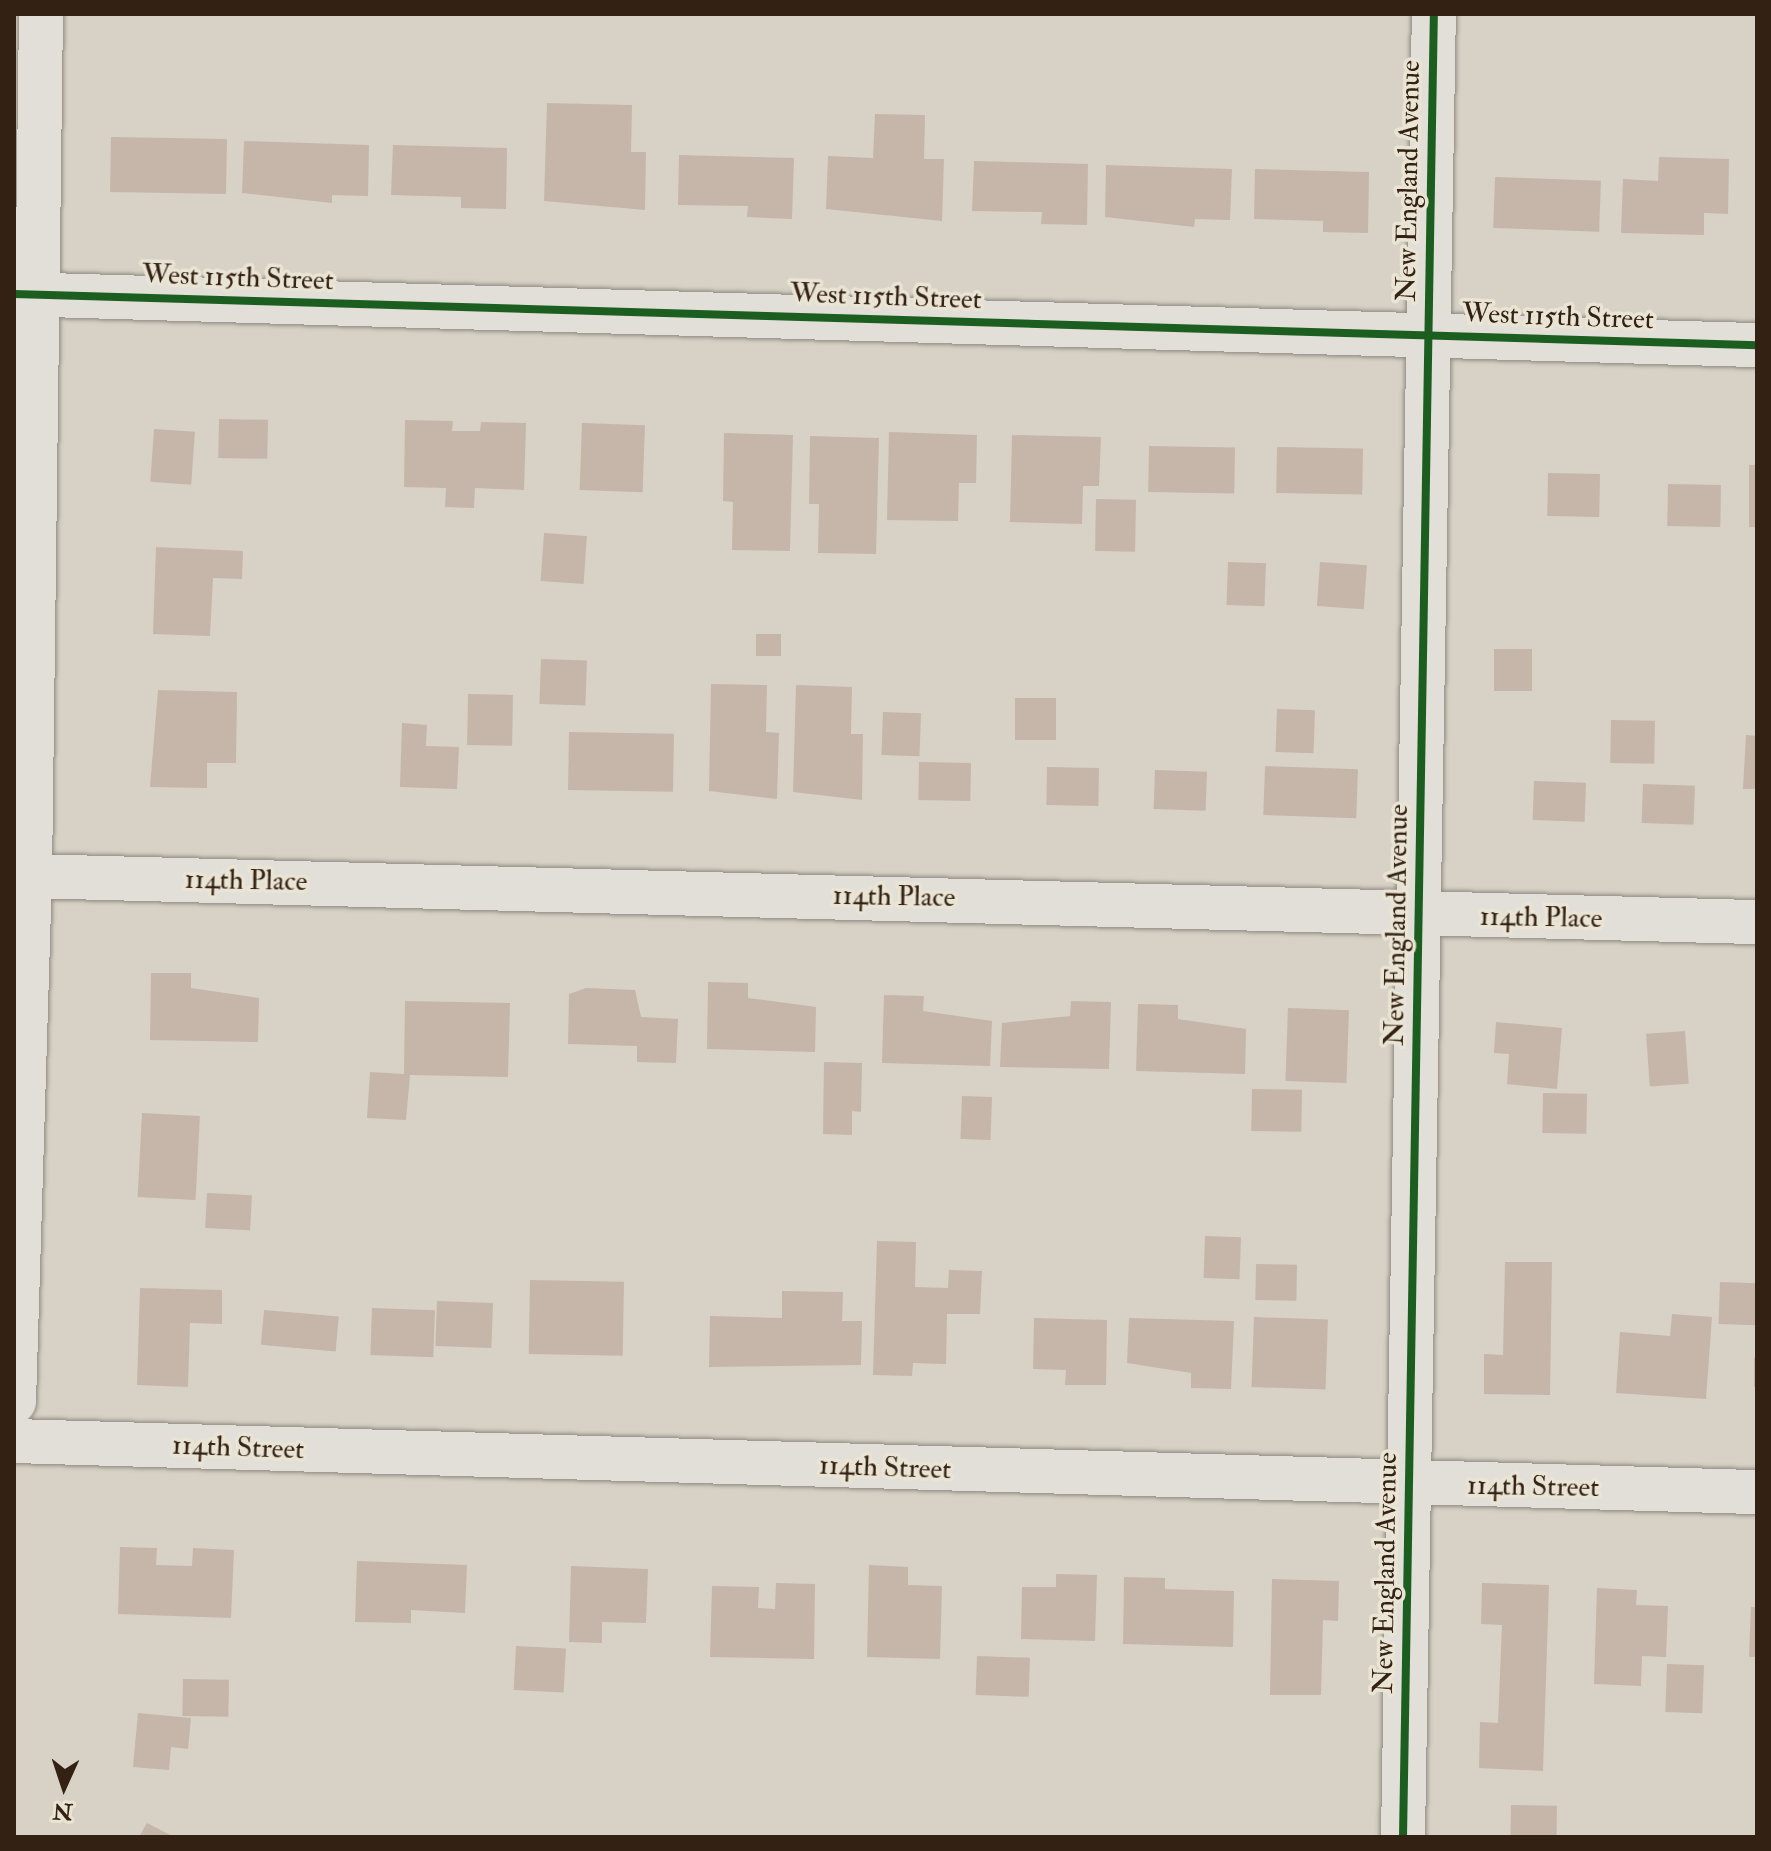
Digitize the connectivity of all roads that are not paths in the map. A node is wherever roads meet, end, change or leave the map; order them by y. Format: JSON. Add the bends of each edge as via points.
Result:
{"nodes":[{"id":1,"x":41,"y":14,"type":"edge"},
{"id":2,"x":1434,"y":14,"type":"edge"},
{"id":3,"x":25,"y":294,"type":"edge"},
{"id":4,"x":1429,"y":336,"type":"junction"},
{"id":5,"x":1757,"y":345,"type":"edge"},
{"id":6,"x":30,"y":876,"type":"junction"},
{"id":7,"x":1419,"y":909,"type":"junction"},
{"id":8,"x":1757,"y":922,"type":"edge"},
{"id":9,"x":21,"y":1000,"type":"edge"},
{"id":10,"x":14,"y":1402,"type":"edge"},
{"id":11,"x":14,"y":1441,"type":"edge"},
{"id":12,"x":1410,"y":1485,"type":"junction"},
{"id":13,"x":1757,"y":1492,"type":"edge"},
{"id":14,"x":1403,"y":1837,"type":"edge"}],
"edges":[{"from":1,"to":3,"type":"street"},
{"from":2,"to":4,"type":"street","name":"New England Avenue"},
{"from":3,"to":4,"type":"street","name":"West 115th Street"},
{"from":3,"to":6,"type":"street"},
{"from":4,"to":5,"type":"street","name":"West 115th Street"},
{"from":4,"to":7,"type":"street","name":"New England Avenue"},
{"from":6,"to":7,"type":"street","name":"114th Place"},
{"from":6,"to":9,"type":"street"},
{"from":7,"to":8,"type":"street","name":"114th Place","via":[[1471,917]]},
{"from":7,"to":12,"type":"street","name":"New England Avenue"},
{"from":9,"to":10,"type":"street"},
{"from":11,"to":12,"type":"street","name":"114th Street"},
{"from":12,"to":13,"type":"street","name":"114th Street"},
{"from":12,"to":14,"type":"street","name":"New England Avenue"}]}
